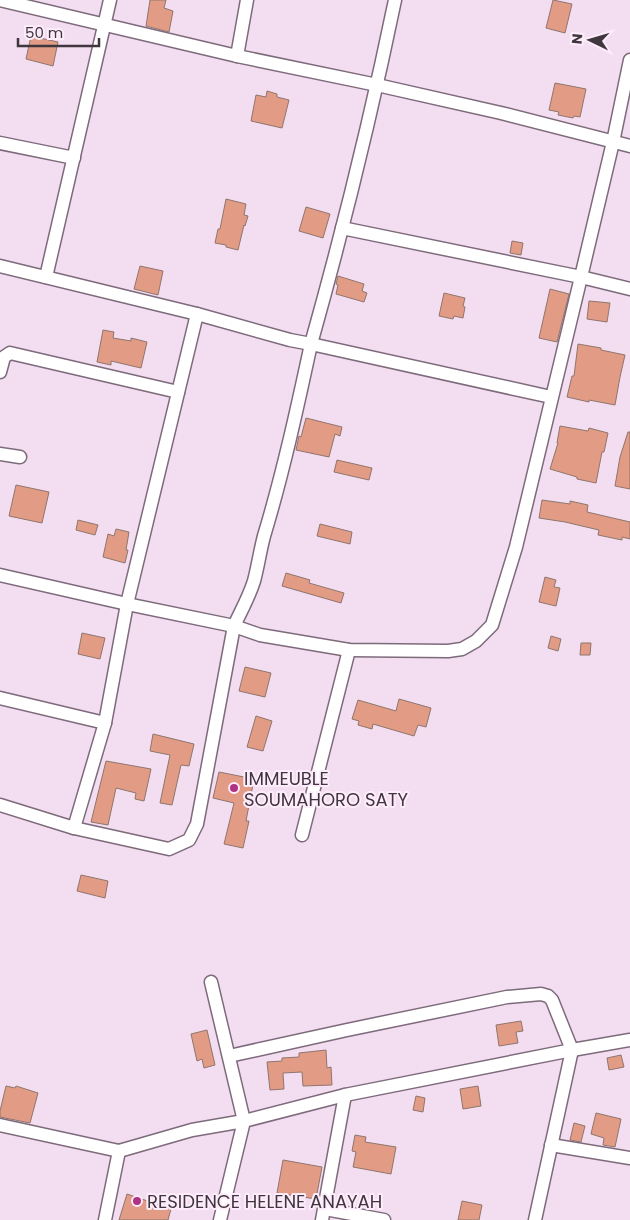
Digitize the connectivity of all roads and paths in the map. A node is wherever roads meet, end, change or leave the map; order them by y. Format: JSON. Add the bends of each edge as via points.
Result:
{"nodes":[{"id":1,"x":0,"y":0,"type":"edge"},
{"id":2,"x":110,"y":0,"type":"edge"},
{"id":3,"x":247,"y":0,"type":"edge"},
{"id":4,"x":395,"y":0,"type":"edge"},
{"id":5,"x":105,"y":25,"type":"junction"},
{"id":6,"x":237,"y":56,"type":"junction"},
{"id":7,"x":630,"y":60,"type":"edge"},
{"id":8,"x":377,"y":84,"type":"junction"},
{"id":9,"x":613,"y":142,"type":"junction"},
{"id":10,"x":0,"y":143,"type":"edge"},
{"id":11,"x":630,"y":146,"type":"edge"},
{"id":12,"x":74,"y":158,"type":"junction"},
{"id":13,"x":342,"y":228,"type":"junction"},
{"id":14,"x":0,"y":266,"type":"edge"},
{"id":15,"x":46,"y":277,"type":"junction"},
{"id":16,"x":581,"y":277,"type":"junction"},
{"id":17,"x":630,"y":289,"type":"edge"},
{"id":18,"x":197,"y":314,"type":"junction"},
{"id":19,"x":311,"y":344,"type":"junction"},
{"id":20,"x":0,"y":372,"type":"edge"},
{"id":21,"x":178,"y":392,"type":"junction"},
{"id":22,"x":551,"y":398,"type":"junction"},
{"id":23,"x":0,"y":454,"type":"edge"},
{"id":24,"x":20,"y":457,"type":"dead end"},
{"id":25,"x":0,"y":575,"type":"edge"},
{"id":26,"x":127,"y":604,"type":"junction"},
{"id":27,"x":234,"y":626,"type":"junction"},
{"id":28,"x":349,"y":650,"type":"junction"},
{"id":29,"x":0,"y":698,"type":"edge"},
{"id":30,"x":105,"y":723,"type":"junction"},
{"id":31,"x":0,"y":806,"type":"edge"},
{"id":32,"x":74,"y":828,"type":"junction"},
{"id":33,"x":302,"y":835,"type":"dead end"},
{"id":34,"x":211,"y":982,"type":"dead end"},
{"id":35,"x":630,"y":1040,"type":"edge"},
{"id":36,"x":572,"y":1050,"type":"junction"},
{"id":37,"x":228,"y":1056,"type":"junction"},
{"id":38,"x":346,"y":1095,"type":"junction"},
{"id":39,"x":244,"y":1121,"type":"junction"},
{"id":40,"x":0,"y":1125,"type":"edge"},
{"id":41,"x":551,"y":1145,"type":"junction"},
{"id":42,"x":119,"y":1151,"type":"junction"},
{"id":43,"x":630,"y":1158,"type":"edge"},
{"id":44,"x":324,"y":1214,"type":"edge"},
{"id":45,"x":105,"y":1220,"type":"edge"},
{"id":46,"x":220,"y":1220,"type":"edge"},
{"id":47,"x":384,"y":1220,"type":"edge"},
{"id":48,"x":535,"y":1220,"type":"edge"}],
"edges":[{"from":1,"to":5,"type":"street"},
{"from":2,"to":5,"type":"street"},
{"from":3,"to":6,"type":"street"},
{"from":4,"to":8,"type":"street"},
{"from":5,"to":6,"type":"street"},
{"from":5,"to":12,"type":"street"},
{"from":6,"to":8,"type":"street"},
{"from":7,"to":9,"type":"street"},
{"from":8,"to":9,"type":"street"},
{"from":8,"to":13,"type":"street"},
{"from":9,"to":11,"type":"street"},
{"from":9,"to":16,"type":"street"},
{"from":10,"to":12,"type":"street"},
{"from":12,"to":15,"type":"street"},
{"from":13,"to":16,"type":"street"},
{"from":13,"to":19,"type":"street"},
{"from":14,"to":15,"type":"street"},
{"from":15,"to":18,"type":"street"},
{"from":16,"to":17,"type":"street"},
{"from":16,"to":22,"type":"street"},
{"from":18,"to":19,"type":"street"},
{"from":18,"to":21,"type":"street"},
{"from":19,"to":22,"type":"street"},
{"from":19,"to":27,"type":"street","via":[[253,582]]},
{"from":20,"to":21,"type":"street","via":[[4,357],[10,353]]},
{"from":21,"to":26,"type":"street"},
{"from":22,"to":28,"type":"street","via":[[516,547],[492,625],[462,649]]},
{"from":23,"to":24,"type":"street"},
{"from":25,"to":26,"type":"street"},
{"from":26,"to":27,"type":"street"},
{"from":26,"to":30,"type":"street"},
{"from":27,"to":28,"type":"street","via":[[260,635]]},
{"from":27,"to":32,"type":"street","via":[[197,824],[189,840],[169,849]]},
{"from":28,"to":33,"type":"street"},
{"from":29,"to":30,"type":"street"},
{"from":30,"to":32,"type":"street"},
{"from":31,"to":32,"type":"street"},
{"from":34,"to":37,"type":"street"},
{"from":35,"to":36,"type":"street"},
{"from":36,"to":37,"type":"street","via":[[552,1000],[541,994],[507,997]]},
{"from":36,"to":38,"type":"street"},
{"from":36,"to":41,"type":"street"},
{"from":37,"to":39,"type":"street"},
{"from":38,"to":39,"type":"street"},
{"from":38,"to":44,"type":"street"},
{"from":39,"to":42,"type":"street","via":[[192,1130]]},
{"from":39,"to":46,"type":"street"},
{"from":40,"to":42,"type":"street"},
{"from":41,"to":43,"type":"street"},
{"from":41,"to":48,"type":"street"},
{"from":42,"to":45,"type":"street"},
{"from":44,"to":47,"type":"street"}]}
